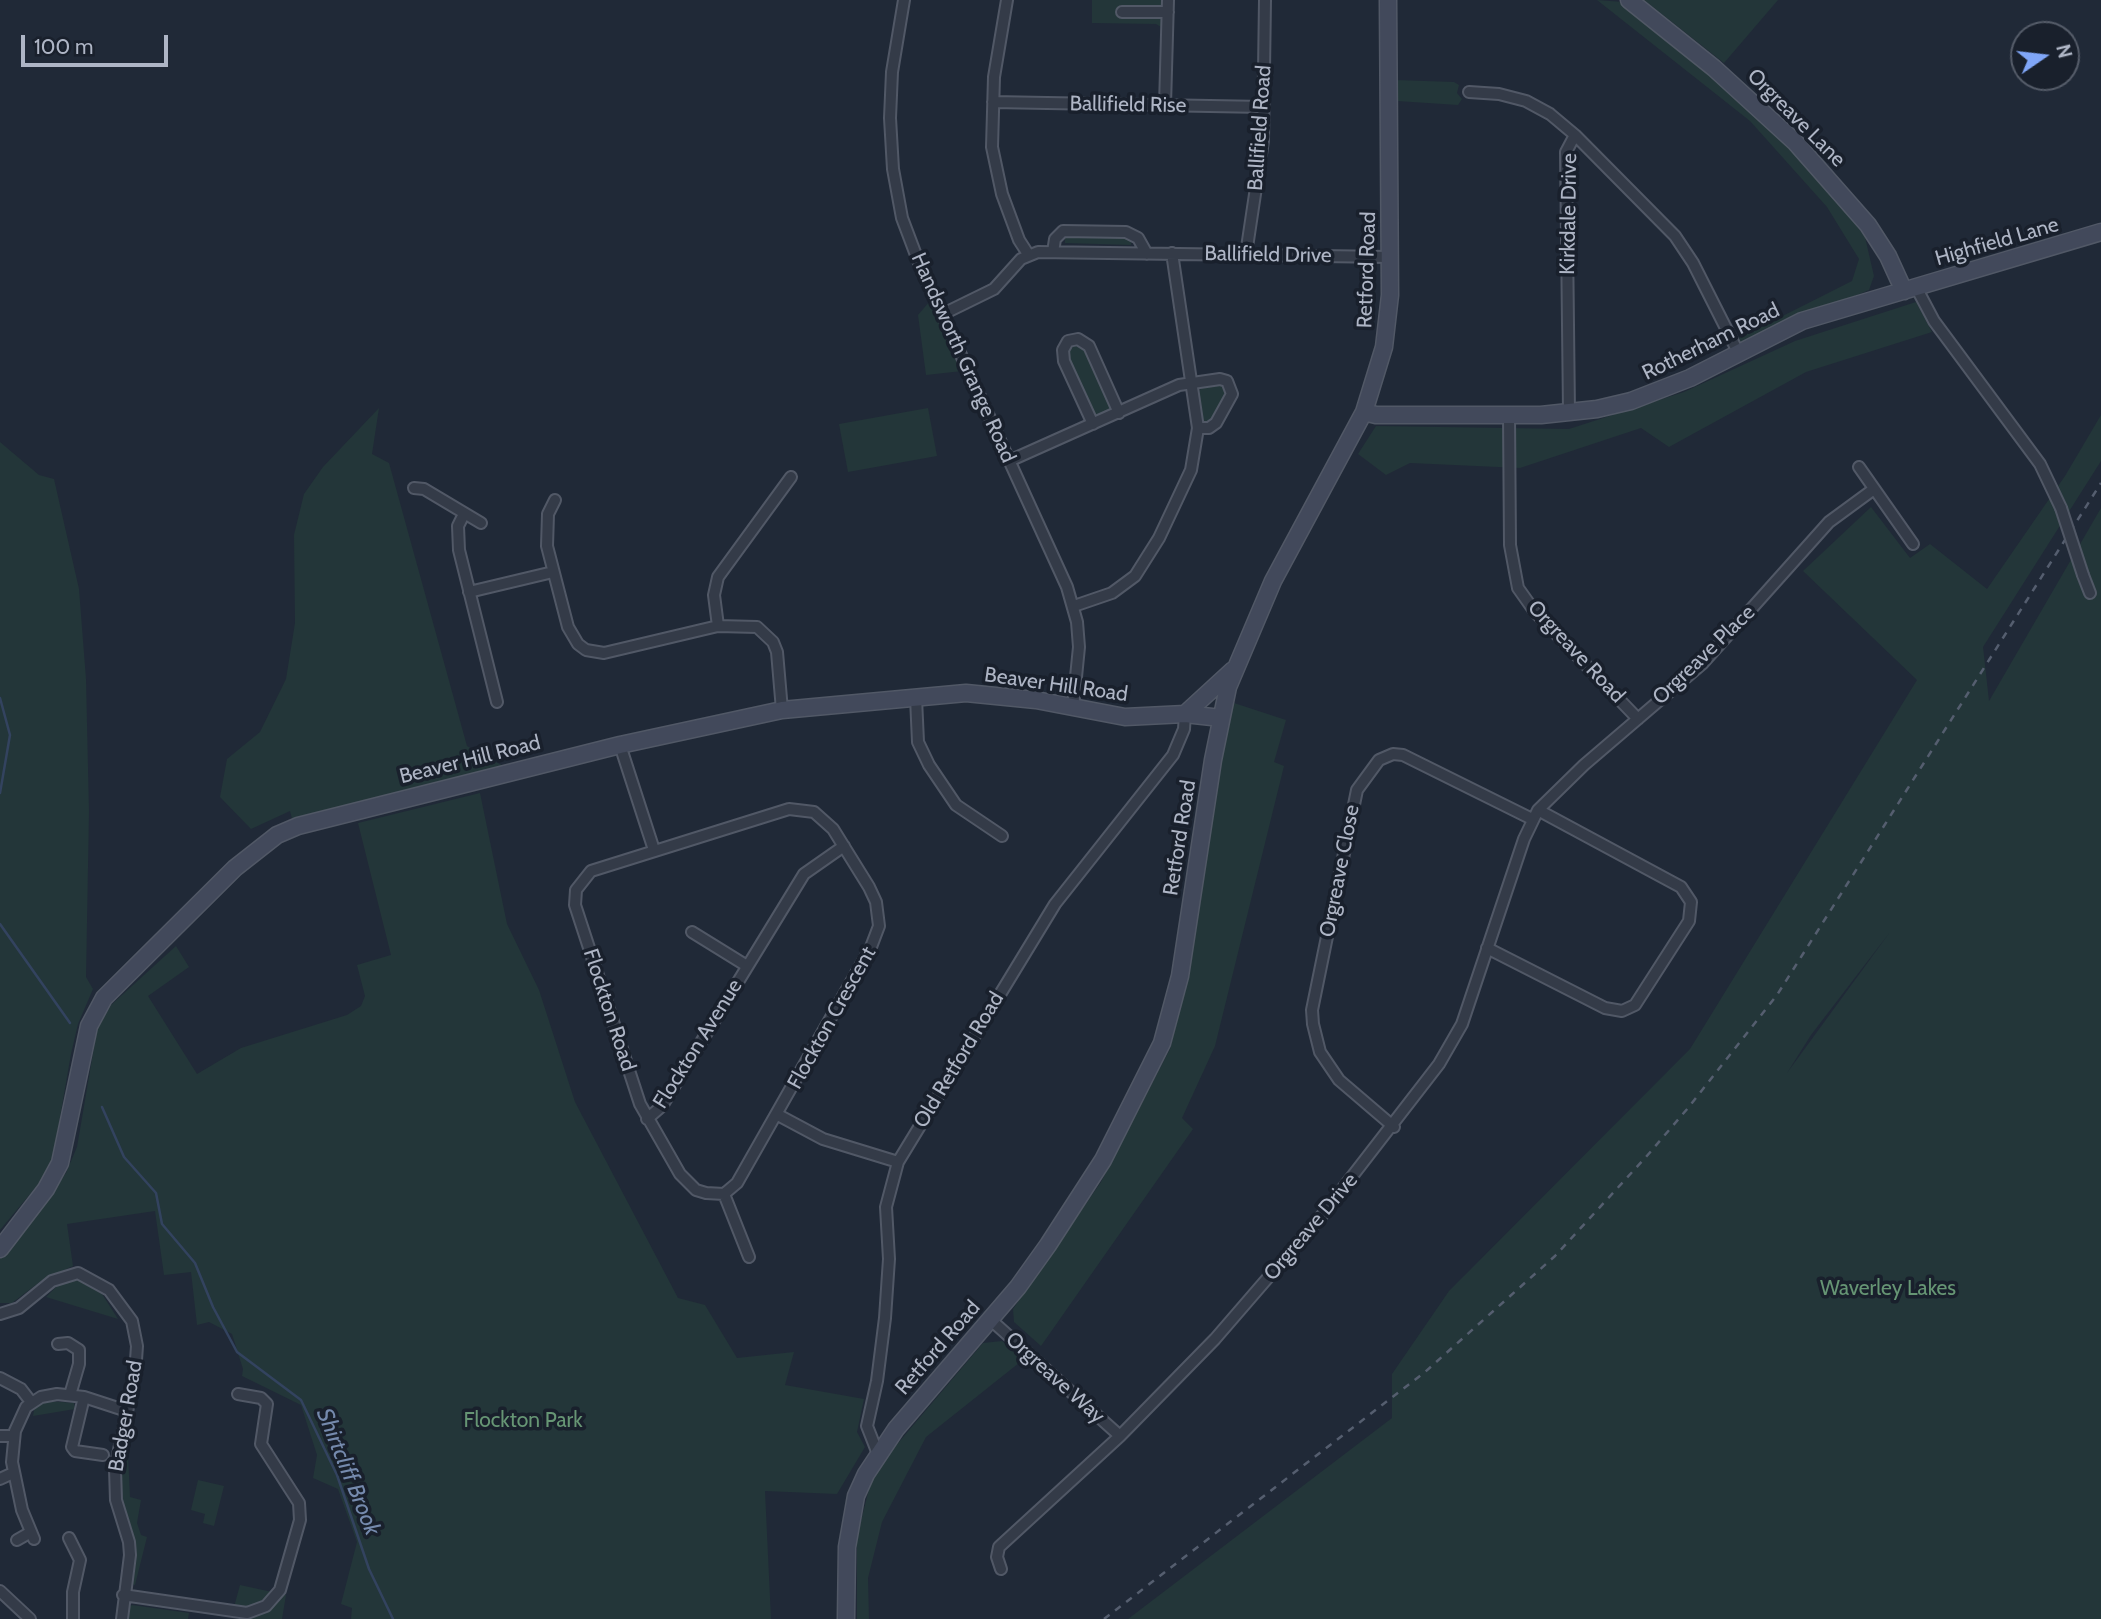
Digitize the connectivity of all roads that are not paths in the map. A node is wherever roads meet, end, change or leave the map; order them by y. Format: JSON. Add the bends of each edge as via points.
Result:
{"nodes":[{"id":1,"x":904,"y":0,"type":"edge"},
{"id":2,"x":1007,"y":0,"type":"edge"},
{"id":3,"x":1265,"y":0,"type":"edge"},
{"id":4,"x":1388,"y":0,"type":"edge"},
{"id":5,"x":1629,"y":0,"type":"edge"},
{"id":6,"x":1168,"y":6,"type":"edge"},
{"id":7,"x":1122,"y":12,"type":"dead end"},
{"id":8,"x":1469,"y":92,"type":"dead end"},
{"id":9,"x":993,"y":102,"type":"junction"},
{"id":10,"x":1165,"y":105,"type":"junction"},
{"id":11,"x":1264,"y":107,"type":"junction"},
{"id":12,"x":1575,"y":135,"type":"junction"},
{"id":13,"x":2101,"y":232,"type":"edge"},
{"id":14,"x":1053,"y":252,"type":"junction"},
{"id":15,"x":1172,"y":253,"type":"junction"},
{"id":16,"x":1028,"y":254,"type":"junction"},
{"id":17,"x":1147,"y":254,"type":"junction"},
{"id":18,"x":1246,"y":254,"type":"junction"},
{"id":19,"x":1390,"y":257,"type":"junction"},
{"id":20,"x":1910,"y":289,"type":"junction"},
{"id":21,"x":943,"y":314,"type":"junction"},
{"id":22,"x":1739,"y":354,"type":"junction"},
{"id":23,"x":1192,"y":383,"type":"junction"},
{"id":24,"x":1364,"y":412,"type":"junction"},
{"id":25,"x":1569,"y":412,"type":"junction"},
{"id":26,"x":1119,"y":413,"type":"junction"},
{"id":27,"x":1509,"y":416,"type":"junction"},
{"id":28,"x":1093,"y":424,"type":"junction"},
{"id":29,"x":1198,"y":428,"type":"junction"},
{"id":30,"x":1009,"y":461,"type":"junction"},
{"id":31,"x":1859,"y":467,"type":"dead end"},
{"id":32,"x":791,"y":477,"type":"dead end"},
{"id":33,"x":414,"y":488,"type":"dead end"},
{"id":34,"x":1874,"y":489,"type":"junction"},
{"id":35,"x":555,"y":500,"type":"dead end"},
{"id":36,"x":464,"y":514,"type":"junction"},
{"id":37,"x":481,"y":523,"type":"dead end"},
{"id":38,"x":1913,"y":544,"type":"dead end"},
{"id":39,"x":553,"y":572,"type":"junction"},
{"id":40,"x":469,"y":593,"type":"junction"},
{"id":41,"x":2090,"y":593,"type":"dead end"},
{"id":42,"x":1074,"y":606,"type":"junction"},
{"id":43,"x":718,"y":626,"type":"junction"},
{"id":44,"x":1235,"y":668,"type":"junction"},
{"id":45,"x":916,"y":698,"type":"junction"},
{"id":46,"x":497,"y":702,"type":"dead end"},
{"id":47,"x":1073,"y":707,"type":"junction"},
{"id":48,"x":782,"y":709,"type":"junction"},
{"id":49,"x":1189,"y":710,"type":"junction"},
{"id":50,"x":1222,"y":710,"type":"junction"},
{"id":51,"x":1638,"y":719,"type":"junction"},
{"id":52,"x":620,"y":745,"type":"junction"},
{"id":53,"x":1535,"y":814,"type":"junction"},
{"id":54,"x":1002,"y":836,"type":"dead end"},
{"id":55,"x":844,"y":846,"type":"junction"},
{"id":56,"x":654,"y":850,"type":"junction"},
{"id":57,"x":692,"y":932,"type":"dead end"},
{"id":58,"x":1487,"y":948,"type":"junction"},
{"id":59,"x":747,"y":966,"type":"junction"},
{"id":60,"x":778,"y":1115,"type":"junction"},
{"id":61,"x":647,"y":1119,"type":"junction"},
{"id":62,"x":1394,"y":1127,"type":"junction"},
{"id":63,"x":898,"y":1162,"type":"junction"},
{"id":64,"x":724,"y":1194,"type":"junction"},
{"id":65,"x":0,"y":1249,"type":"edge"},
{"id":66,"x":749,"y":1257,"type":"dead end"},
{"id":67,"x":0,"y":1308,"type":"edge"},
{"id":68,"x":13,"y":1310,"type":"junction"},
{"id":69,"x":0,"y":1314,"type":"edge"},
{"id":70,"x":991,"y":1320,"type":"junction"},
{"id":71,"x":58,"y":1344,"type":"dead end"},
{"id":72,"x":0,"y":1378,"type":"edge"},
{"id":73,"x":238,"y":1394,"type":"dead end"},
{"id":74,"x":70,"y":1395,"type":"junction"},
{"id":75,"x":83,"y":1397,"type":"junction"},
{"id":76,"x":31,"y":1402,"type":"junction"},
{"id":77,"x":127,"y":1410,"type":"junction"},
{"id":78,"x":0,"y":1436,"type":"edge"},
{"id":79,"x":14,"y":1436,"type":"junction"},
{"id":80,"x":1119,"y":1436,"type":"junction"},
{"id":81,"x":878,"y":1454,"type":"junction"},
{"id":82,"x":103,"y":1455,"type":"dead end"},
{"id":83,"x":13,"y":1473,"type":"junction"},
{"id":84,"x":0,"y":1479,"type":"edge"},
{"id":85,"x":69,"y":1538,"type":"dead end"},
{"id":86,"x":17,"y":1540,"type":"dead end"},
{"id":87,"x":1001,"y":1569,"type":"dead end"},
{"id":88,"x":0,"y":1591,"type":"edge"},
{"id":89,"x":123,"y":1595,"type":"junction"},
{"id":90,"x":30,"y":1619,"type":"edge"},
{"id":91,"x":73,"y":1619,"type":"edge"},
{"id":92,"x":122,"y":1619,"type":"edge"},
{"id":93,"x":846,"y":1619,"type":"edge"}],
"edges":[{"from":1,"to":21,"type":"street","name":"Handsworth Grange Road","via":[[890,94],[893,169],[911,242]]},
{"from":2,"to":9,"type":"street"},
{"from":3,"to":11,"type":"street","name":"Ballifield Road"},
{"from":4,"to":19,"type":"main road","name":"Retford Road"},
{"from":5,"to":20,"type":"main road","name":"Orgreave Lane","via":[[1714,68],[1795,142],[1868,225]]},
{"from":6,"to":7,"type":"street"},
{"from":6,"to":10,"type":"street"},
{"from":8,"to":12,"type":"street","name":"Kirkdale Drive","via":[[1526,101]]},
{"from":9,"to":10,"type":"street","name":"Ballifield Rise"},
{"from":9,"to":16,"type":"street","via":[[995,170],[1009,216]]},
{"from":10,"to":11,"type":"street","name":"Ballifield Rise"},
{"from":11,"to":18,"type":"street","name":"Ballifield Road","via":[[1261,168]]},
{"from":12,"to":22,"type":"street","via":[[1675,236]]},
{"from":12,"to":25,"type":"street","name":"Kirkdale Drive","via":[[1566,152]]},
{"from":13,"to":20,"type":"main road","name":"Highfield Lane"},
{"from":14,"to":16,"type":"street","name":"Ballifield Drive"},
{"from":14,"to":17,"type":"street","name":"Ballifield Drive"},
{"from":14,"to":17,"type":"street","via":[[1055,239],[1063,231],[1126,232],[1138,238]]},
{"from":15,"to":17,"type":"street","name":"Ballifield Drive"},
{"from":15,"to":18,"type":"street","name":"Ballifield Drive"},
{"from":15,"to":23,"type":"street"},
{"from":16,"to":21,"type":"street","via":[[993,289]]},
{"from":18,"to":19,"type":"street","name":"Ballifield Drive"},
{"from":19,"to":24,"type":"main road","name":"Retford Road","via":[[1389,324]]},
{"from":20,"to":22,"type":"main road","name":"Rotherham Road","via":[[1802,321]]},
{"from":20,"to":41,"type":"street","name":"Orgreave Lane","bridge":true,"via":[[2040,464],[2061,508]]},
{"from":21,"to":30,"type":"street","name":"Handsworth Grange Road"},
{"from":22,"to":25,"type":"main road","name":"Rotherham Road","via":[[1647,396]]},
{"from":23,"to":26,"type":"street"},
{"from":23,"to":29,"type":"street"},
{"from":23,"to":29,"type":"street","via":[[1220,379],[1232,390],[1216,423]]},
{"from":24,"to":27,"type":"main road","name":"Rotherham Road"},
{"from":24,"to":44,"type":"main road","name":"Retford Road","via":[[1273,581]]},
{"from":25,"to":27,"type":"main road","name":"Rotherham Road"},
{"from":26,"to":28,"type":"street"},
{"from":26,"to":28,"type":"street","via":[[1089,346],[1078,339],[1068,341],[1064,361]]},
{"from":27,"to":51,"type":"street","name":"Orgreave Road","via":[[1510,545],[1518,588],[1535,612]]},
{"from":28,"to":30,"type":"street"},
{"from":29,"to":42,"type":"street","via":[[1186,484],[1142,567],[1112,593]]},
{"from":30,"to":42,"type":"street","name":"Handsworth Grange Road"},
{"from":31,"to":34,"type":"street"},
{"from":32,"to":43,"type":"street","via":[[718,577],[714,595]]},
{"from":33,"to":36,"type":"street","via":[[424,489]]},
{"from":34,"to":38,"type":"street"},
{"from":34,"to":51,"type":"street","name":"Orgreave Place","via":[[1829,523],[1702,664]]},
{"from":35,"to":39,"type":"street","via":[[546,528]]},
{"from":36,"to":37,"type":"street"},
{"from":36,"to":40,"type":"street","via":[[457,537]]},
{"from":39,"to":40,"type":"street"},
{"from":39,"to":43,"type":"street","via":[[572,637],[595,653]]},
{"from":40,"to":46,"type":"street"},
{"from":42,"to":47,"type":"street","name":"Handsworth Grange Road","via":[[1079,647]]},
{"from":43,"to":48,"type":"street","via":[[757,628],[773,642]]},
{"from":44,"to":49,"type":"main road"},
{"from":44,"to":50,"type":"main road","name":"Retford Road"},
{"from":45,"to":47,"type":"main road","name":"Beaver Hill Road","via":[[988,694]]},
{"from":45,"to":48,"type":"main road","name":"Beaver Hill Road"},
{"from":45,"to":54,"type":"street","via":[[918,741],[929,765],[956,805]]},
{"from":47,"to":49,"type":"main road","name":"Beaver Hill Road","via":[[1125,717]]},
{"from":48,"to":52,"type":"main road","name":"Beaver Hill Road"},
{"from":49,"to":50,"type":"main road","name":"Beaver Hill Road"},
{"from":49,"to":63,"type":"street","name":"Old Retford Road","via":[[1172,755],[1055,904]]},
{"from":50,"to":70,"type":"main road","name":"Retford Road","via":[[1180,976],[1162,1043],[1103,1160],[1048,1245]]},
{"from":51,"to":53,"type":"street","name":"Orgreave Place"},
{"from":52,"to":56,"type":"street"},
{"from":52,"to":65,"type":"main road","name":"Beaver Hill Road","via":[[316,819],[258,848],[104,998],[89,1026],[55,1175]]},
{"from":53,"to":58,"type":"street","name":"Orgreave Drive"},
{"from":53,"to":58,"type":"street","name":"Orgreave Close","via":[[1681,887],[1691,902],[1689,921],[1635,1005],[1622,1011],[1605,1008]]},
{"from":53,"to":62,"type":"street","name":"Orgreave Close","via":[[1402,755],[1379,760],[1357,790],[1313,1024],[1320,1052],[1339,1080]]},
{"from":55,"to":56,"type":"street","name":"Flockton Crescent","via":[[824,818],[800,809],[776,812]]},
{"from":55,"to":59,"type":"street","name":"Flockton Avenue","via":[[804,874]]},
{"from":55,"to":60,"type":"street","name":"Flockton Crescent","via":[[876,902],[879,926]]},
{"from":56,"to":61,"type":"street","name":"Flockton Road","via":[[591,871],[574,897]]},
{"from":57,"to":59,"type":"street","name":"Flockton Avenue"},
{"from":58,"to":62,"type":"street","name":"Orgreave Drive","via":[[1456,1035]]},
{"from":59,"to":61,"type":"street","name":"Flockton Avenue","via":[[662,1106]]},
{"from":60,"to":63,"type":"street","via":[[823,1139]]},
{"from":60,"to":64,"type":"street","via":[[737,1183]]},
{"from":61,"to":64,"type":"street","name":"Flockton Road","via":[[687,1183],[706,1194]]},
{"from":62,"to":80,"type":"street","name":"Orgreave Drive","via":[[1215,1339]]},
{"from":63,"to":81,"type":"street","name":"Old Retford Road","via":[[886,1207],[885,1318],[867,1426]]},
{"from":64,"to":66,"type":"street"},
{"from":67,"to":68,"type":"street"},
{"from":68,"to":69,"type":"street","name":"Badger Road"},
{"from":68,"to":77,"type":"street","name":"Badger Road","via":[[69,1274],[85,1275],[109,1290],[126,1308],[135,1333],[136,1358]]},
{"from":70,"to":80,"type":"street","name":"Orgreave Way"},
{"from":70,"to":81,"type":"main road","name":"Retford Road"},
{"from":71,"to":74,"type":"street","via":[[68,1343],[79,1350]]},
{"from":72,"to":76,"type":"street","via":[[21,1389]]},
{"from":73,"to":89,"type":"street","via":[[261,1398],[267,1404],[261,1444],[299,1503],[300,1520],[280,1590],[267,1606],[243,1613]]},
{"from":74,"to":75,"type":"street"},
{"from":74,"to":76,"type":"street","via":[[46,1395]]},
{"from":75,"to":77,"type":"street"},
{"from":75,"to":82,"type":"street","via":[[72,1447]]},
{"from":76,"to":79,"type":"street","via":[[20,1416]]},
{"from":77,"to":89,"type":"street","name":"Badger Road","via":[[114,1477],[129,1542]]},
{"from":78,"to":79,"type":"street"},
{"from":79,"to":83,"type":"street"},
{"from":80,"to":87,"type":"street","name":"Orgreave Drive","via":[[999,1547]]},
{"from":81,"to":93,"type":"main road","name":"Retford Road","via":[[860,1484],[851,1518]]},
{"from":83,"to":84,"type":"street"},
{"from":83,"to":86,"type":"street","via":[[33,1535]]},
{"from":85,"to":91,"type":"street","via":[[80,1560]]},
{"from":88,"to":90,"type":"street"},
{"from":89,"to":92,"type":"street","name":"Badger Road"}]}
